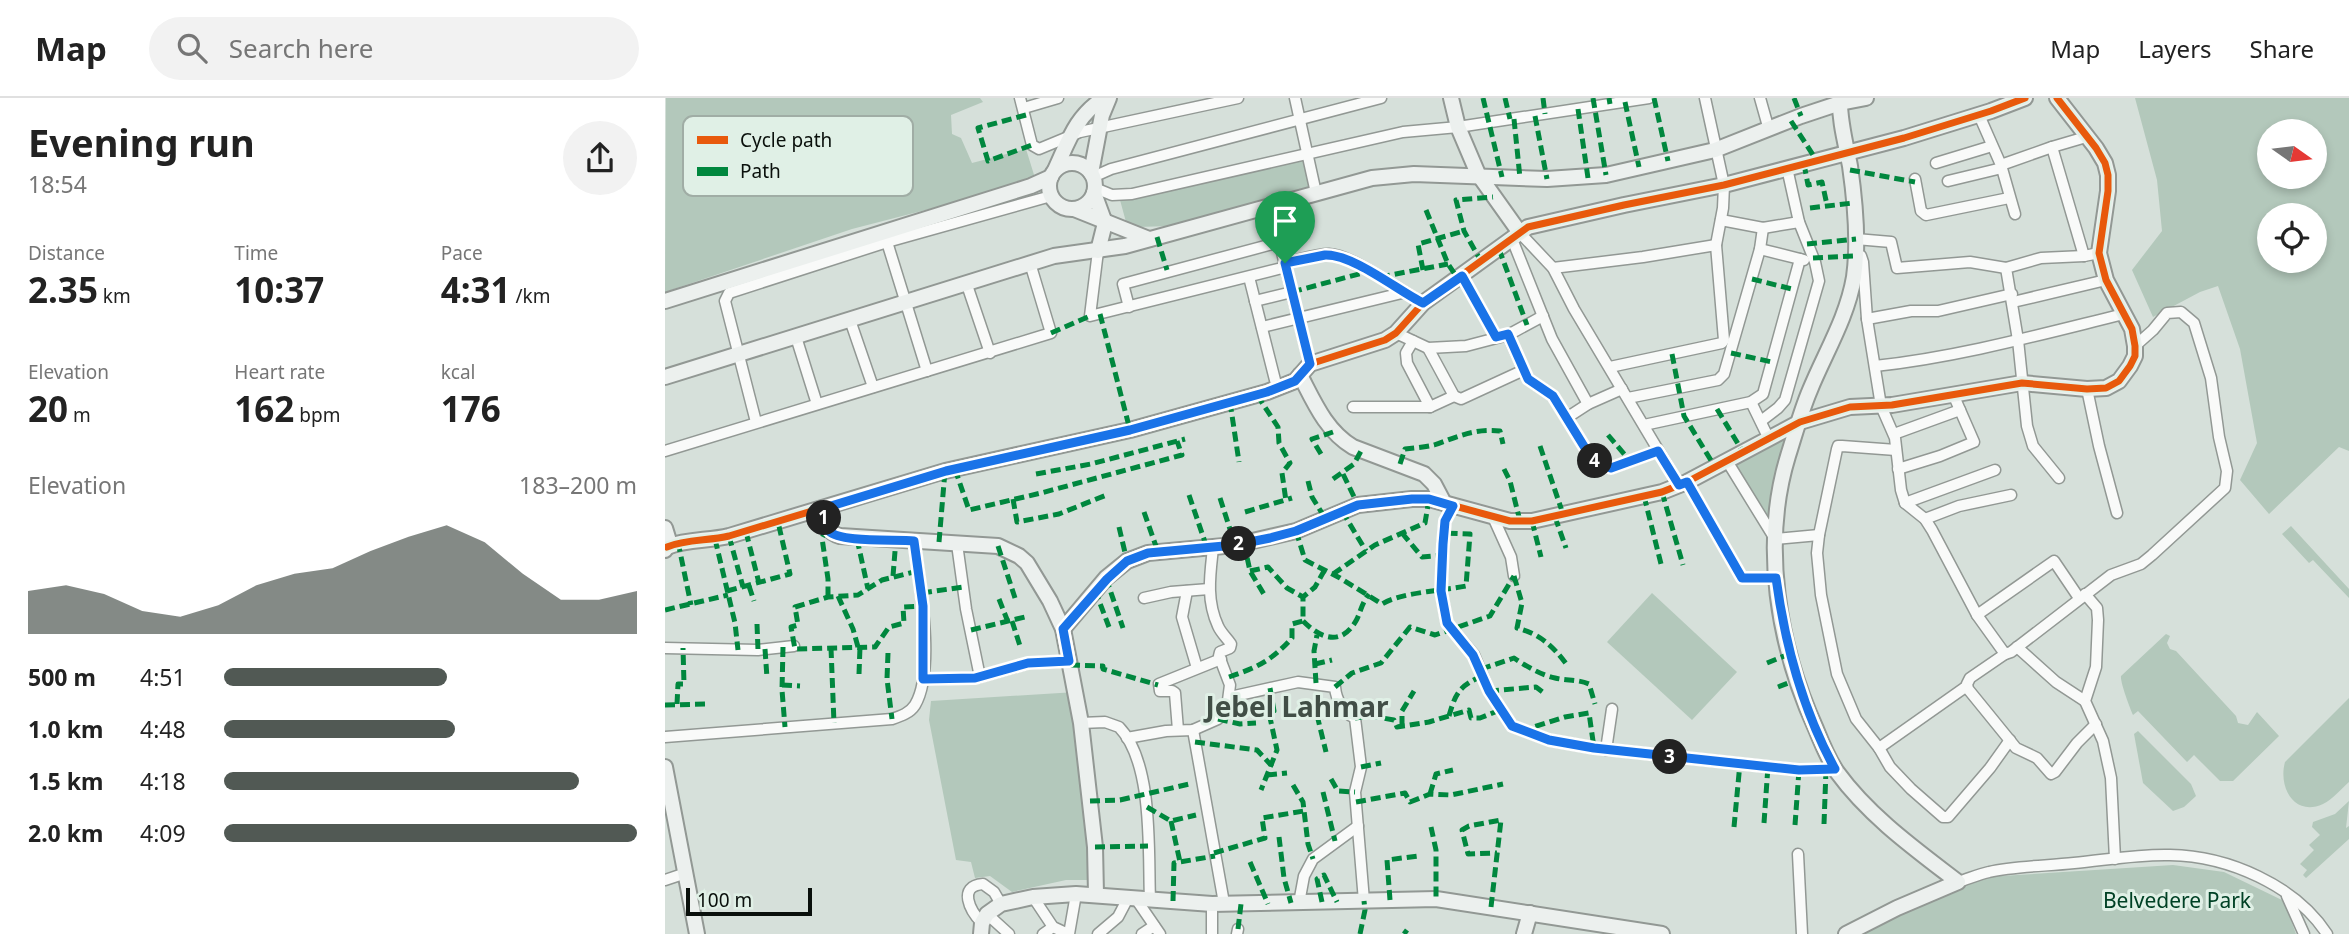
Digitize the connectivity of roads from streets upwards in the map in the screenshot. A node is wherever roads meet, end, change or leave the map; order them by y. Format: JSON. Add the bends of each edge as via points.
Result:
{"nodes":[{"id":1,"x":1058,"y":98,"type":"edge"},
{"id":2,"x":1107,"y":98,"type":"edge"},
{"id":3,"x":1238,"y":98,"type":"edge"},
{"id":4,"x":1295,"y":98,"type":"edge"},
{"id":5,"x":1381,"y":98,"type":"edge"},
{"id":6,"x":1451,"y":98,"type":"edge"},
{"id":7,"x":1649,"y":98,"type":"edge"},
{"id":8,"x":1705,"y":98,"type":"edge"},
{"id":9,"x":1760,"y":98,"type":"edge"},
{"id":10,"x":1866,"y":98,"type":"edge"},
{"id":11,"x":2025,"y":98,"type":"edge"},
{"id":12,"x":2057,"y":98,"type":"edge"},
{"id":13,"x":1840,"y":101,"type":"edge"},
{"id":14,"x":1022,"y":103,"type":"edge"},
{"id":15,"x":1979,"y":115,"type":"junction"},
{"id":16,"x":1300,"y":119,"type":"junction"},
{"id":17,"x":1458,"y":127,"type":"junction"},
{"id":18,"x":1100,"y":129,"type":"junction"},
{"id":19,"x":1769,"y":130,"type":"junction"},
{"id":20,"x":1071,"y":135,"type":"junction"},
{"id":21,"x":2086,"y":137,"type":"junction"},
{"id":22,"x":1992,"y":146,"type":"junction"},
{"id":23,"x":2052,"y":148,"type":"junction"},
{"id":24,"x":1715,"y":150,"type":"junction"},
{"id":25,"x":1847,"y":152,"type":"junction"},
{"id":26,"x":1308,"y":154,"type":"junction"},
{"id":27,"x":1937,"y":163,"type":"dead end"},
{"id":28,"x":2001,"y":167,"type":"junction"},
{"id":29,"x":1787,"y":168,"type":"junction"},
{"id":30,"x":1478,"y":174,"type":"junction"},
{"id":31,"x":1915,"y":179,"type":"dead end"},
{"id":32,"x":1948,"y":181,"type":"dead end"},
{"id":33,"x":1093,"y":183,"type":"junction"},
{"id":34,"x":1051,"y":184,"type":"junction"},
{"id":35,"x":1724,"y":185,"type":"junction"},
{"id":36,"x":1317,"y":193,"type":"junction"},
{"id":37,"x":2009,"y":198,"type":"junction"},
{"id":38,"x":1270,"y":205,"type":"junction"},
{"id":39,"x":1074,"y":209,"type":"junction"},
{"id":40,"x":2015,"y":214,"type":"dead end"},
{"id":41,"x":1721,"y":220,"type":"junction"},
{"id":42,"x":1799,"y":222,"type":"junction"},
{"id":43,"x":1105,"y":223,"type":"junction"},
{"id":44,"x":1763,"y":228,"type":"junction"},
{"id":45,"x":1516,"y":236,"type":"junction"},
{"id":46,"x":1149,"y":239,"type":"junction"},
{"id":47,"x":1856,"y":239,"type":"junction"},
{"id":48,"x":887,"y":242,"type":"junction"},
{"id":49,"x":1280,"y":242,"type":"junction"},
{"id":50,"x":1716,"y":245,"type":"junction"},
{"id":51,"x":1760,"y":249,"type":"junction"},
{"id":52,"x":1098,"y":251,"type":"junction"},
{"id":53,"x":2092,"y":255,"type":"junction"},
{"id":54,"x":1855,"y":256,"type":"junction"},
{"id":55,"x":1800,"y":259,"type":"junction"},
{"id":56,"x":1815,"y":262,"type":"junction"},
{"id":57,"x":1030,"y":263,"type":"junction"},
{"id":58,"x":1286,"y":265,"type":"junction"},
{"id":59,"x":1553,"y":268,"type":"junction"},
{"id":60,"x":2006,"y":268,"type":"junction"},
{"id":61,"x":1249,"y":276,"type":"junction"},
{"id":62,"x":1462,"y":276,"type":"junction"},
{"id":63,"x":2106,"y":280,"type":"junction"},
{"id":64,"x":967,"y":285,"type":"junction"},
{"id":65,"x":1292,"y":292,"type":"junction"},
{"id":66,"x":1402,"y":292,"type":"junction"},
{"id":67,"x":2012,"y":298,"type":"junction"},
{"id":68,"x":665,"y":301,"type":"edge"},
{"id":69,"x":1255,"y":301,"type":"junction"},
{"id":70,"x":1423,"y":303,"type":"junction"},
{"id":71,"x":906,"y":304,"type":"junction"},
{"id":72,"x":1129,"y":307,"type":"junction"},
{"id":73,"x":2124,"y":314,"type":"junction"},
{"id":74,"x":1543,"y":316,"type":"junction"},
{"id":75,"x":1298,"y":318,"type":"junction"},
{"id":76,"x":1867,"y":319,"type":"junction"},
{"id":77,"x":851,"y":320,"type":"junction"},
{"id":78,"x":1262,"y":327,"type":"junction"},
{"id":79,"x":1396,"y":332,"type":"junction"},
{"id":80,"x":1508,"y":334,"type":"junction"},
{"id":81,"x":796,"y":337,"type":"junction"},
{"id":82,"x":1496,"y":337,"type":"junction"},
{"id":83,"x":2018,"y":340,"type":"junction"},
{"id":84,"x":1413,"y":341,"type":"junction"},
{"id":85,"x":1723,"y":342,"type":"junction"},
{"id":86,"x":2135,"y":345,"type":"junction"},
{"id":87,"x":1429,"y":348,"type":"junction"},
{"id":88,"x":1731,"y":351,"type":"junction"},
{"id":89,"x":990,"y":353,"type":"junction"},
{"id":90,"x":739,"y":355,"type":"junction"},
{"id":91,"x":1875,"y":366,"type":"junction"},
{"id":92,"x":1609,"y":367,"type":"junction"},
{"id":93,"x":665,"y":368,"type":"edge"},
{"id":94,"x":691,"y":369,"type":"junction"},
{"id":95,"x":1305,"y":370,"type":"junction"},
{"id":96,"x":1524,"y":370,"type":"junction"},
{"id":97,"x":927,"y":371,"type":"junction"},
{"id":98,"x":665,"y":377,"type":"edge"},
{"id":99,"x":2022,"y":383,"type":"junction"},
{"id":100,"x":873,"y":387,"type":"junction"},
{"id":101,"x":1277,"y":388,"type":"junction"},
{"id":102,"x":1622,"y":389,"type":"junction"},
{"id":103,"x":2087,"y":389,"type":"junction"},
{"id":104,"x":1953,"y":394,"type":"junction"},
{"id":105,"x":1454,"y":396,"type":"junction"},
{"id":106,"x":1628,"y":398,"type":"junction"},
{"id":107,"x":1751,"y":402,"type":"junction"},
{"id":108,"x":817,"y":404,"type":"junction"},
{"id":109,"x":1588,"y":404,"type":"junction"},
{"id":110,"x":1881,"y":406,"type":"junction"},
{"id":111,"x":1353,"y":407,"type":"dead end"},
{"id":112,"x":1430,"y":407,"type":"junction"},
{"id":113,"x":1960,"y":410,"type":"junction"},
{"id":114,"x":1568,"y":417,"type":"junction"},
{"id":115,"x":1761,"y":421,"type":"junction"},
{"id":116,"x":756,"y":422,"type":"junction"},
{"id":117,"x":1800,"y":422,"type":"junction"},
{"id":118,"x":1644,"y":425,"type":"junction"},
{"id":119,"x":1894,"y":434,"type":"junction"},
{"id":120,"x":1769,"y":439,"type":"junction"},
{"id":121,"x":1896,"y":450,"type":"junction"},
{"id":122,"x":665,"y":451,"type":"edge"},
{"id":123,"x":1658,"y":451,"type":"junction"},
{"id":124,"x":1727,"y":461,"type":"junction"},
{"id":125,"x":1898,"y":469,"type":"junction"},
{"id":126,"x":1995,"y":470,"type":"dead end"},
{"id":127,"x":2059,"y":478,"type":"dead end"},
{"id":128,"x":1683,"y":483,"type":"junction"},
{"id":129,"x":2011,"y":495,"type":"dead end"},
{"id":130,"x":1905,"y":503,"type":"junction"},
{"id":131,"x":1448,"y":504,"type":"junction"},
{"id":132,"x":821,"y":509,"type":"junction"},
{"id":133,"x":2117,"y":513,"type":"dead end"},
{"id":134,"x":1493,"y":517,"type":"junction"},
{"id":135,"x":1925,"y":519,"type":"junction"},
{"id":136,"x":665,"y":528,"type":"edge"},
{"id":137,"x":1819,"y":535,"type":"junction"},
{"id":138,"x":1775,"y":540,"type":"junction"},
{"id":139,"x":914,"y":541,"type":"junction"},
{"id":140,"x":957,"y":544,"type":"junction"},
{"id":141,"x":1213,"y":548,"type":"junction"},
{"id":142,"x":666,"y":549,"type":"edge"},
{"id":143,"x":1514,"y":576,"type":"dead end"},
{"id":144,"x":1776,"y":578,"type":"junction"},
{"id":145,"x":1209,"y":589,"type":"junction"},
{"id":146,"x":1187,"y":591,"type":"junction"},
{"id":147,"x":2082,"y":596,"type":"junction"},
{"id":148,"x":1144,"y":598,"type":"dead end"},
{"id":149,"x":1977,"y":615,"type":"junction"},
{"id":150,"x":1063,"y":629,"type":"junction"},
{"id":151,"x":794,"y":646,"type":"dead end"},
{"id":152,"x":2017,"y":647,"type":"junction"},
{"id":153,"x":665,"y":648,"type":"edge"},
{"id":154,"x":2005,"y":654,"type":"junction"},
{"id":155,"x":1221,"y":659,"type":"junction"},
{"id":156,"x":1069,"y":661,"type":"junction"},
{"id":157,"x":1197,"y":668,"type":"junction"},
{"id":158,"x":981,"y":677,"type":"junction"},
{"id":159,"x":923,"y":679,"type":"junction"},
{"id":160,"x":1967,"y":686,"type":"junction"},
{"id":161,"x":1230,"y":697,"type":"junction"},
{"id":162,"x":2085,"y":701,"type":"junction"},
{"id":163,"x":1612,"y":709,"type":"dead end"},
{"id":164,"x":1081,"y":723,"type":"junction"},
{"id":165,"x":2096,"y":724,"type":"junction"},
{"id":166,"x":1178,"y":730,"type":"junction"},
{"id":167,"x":1193,"y":730,"type":"junction"},
{"id":168,"x":665,"y":737,"type":"edge"},
{"id":169,"x":1127,"y":738,"type":"junction"},
{"id":170,"x":2010,"y":740,"type":"junction"},
{"id":171,"x":1879,"y":748,"type":"junction"},
{"id":172,"x":1606,"y":750,"type":"junction"},
{"id":173,"x":665,"y":767,"type":"edge"},
{"id":174,"x":1835,"y":769,"type":"junction"},
{"id":175,"x":668,"y":806,"type":"edge"},
{"id":176,"x":1358,"y":826,"type":"junction"},
{"id":177,"x":1798,"y":854,"type":"dead end"},
{"id":178,"x":2115,"y":859,"type":"junction"},
{"id":179,"x":686,"y":873,"type":"junction"},
{"id":180,"x":665,"y":880,"type":"edge"},
{"id":181,"x":1958,"y":882,"type":"junction"},
{"id":182,"x":2285,"y":892,"type":"junction"},
{"id":183,"x":1076,"y":894,"type":"junction"},
{"id":184,"x":1096,"y":894,"type":"junction"},
{"id":185,"x":1033,"y":897,"type":"junction"},
{"id":186,"x":1138,"y":899,"type":"junction"},
{"id":187,"x":1364,"y":901,"type":"junction"},
{"id":188,"x":1299,"y":903,"type":"junction"},
{"id":189,"x":1001,"y":904,"type":"junction"},
{"id":190,"x":1218,"y":904,"type":"junction"},
{"id":191,"x":1530,"y":913,"type":"junction"},
{"id":192,"x":983,"y":923,"type":"edge"},
{"id":193,"x":1053,"y":927,"type":"junction"},
{"id":194,"x":1157,"y":930,"type":"edge"},
{"id":195,"x":697,"y":934,"type":"edge"},
{"id":196,"x":1009,"y":934,"type":"edge"},
{"id":197,"x":1043,"y":934,"type":"edge"},
{"id":198,"x":1068,"y":934,"type":"edge"},
{"id":199,"x":1098,"y":934,"type":"edge"},
{"id":200,"x":1142,"y":934,"type":"edge"},
{"id":201,"x":1212,"y":934,"type":"edge"},
{"id":202,"x":1524,"y":934,"type":"edge"},
{"id":203,"x":1662,"y":934,"type":"edge"},
{"id":204,"x":1802,"y":934,"type":"edge"},
{"id":205,"x":1846,"y":934,"type":"edge"},
{"id":206,"x":2304,"y":934,"type":"edge"},
{"id":207,"x":2327,"y":934,"type":"edge"}],
"edges":[{"from":1,"to":14,"type":"street"},
{"from":2,"to":18,"type":"street"},
{"from":2,"to":20,"type":"street","via":[[1081,116]]},
{"from":3,"to":18,"type":"street"},
{"from":4,"to":16,"type":"street"},
{"from":5,"to":16,"type":"street"},
{"from":6,"to":17,"type":"street"},
{"from":7,"to":17,"type":"street"},
{"from":8,"to":24,"type":"street"},
{"from":9,"to":19,"type":"street"},
{"from":10,"to":13,"type":"street"},
{"from":11,"to":15,"type":"street"},
{"from":12,"to":21,"type":"street"},
{"from":13,"to":19,"type":"street"},
{"from":13,"to":25,"type":"street"},
{"from":14,"to":20,"type":"street","via":[[1035,148],[1044,149]]},
{"from":15,"to":22,"type":"street"},
{"from":15,"to":25,"type":"street"},
{"from":16,"to":26,"type":"street"},
{"from":16,"to":33,"type":"street","via":[[1111,169]]},
{"from":17,"to":26,"type":"street","via":[[1403,132]]},
{"from":17,"to":30,"type":"street"},
{"from":18,"to":20,"type":"street"},
{"from":18,"to":33,"type":"street"},
{"from":19,"to":24,"type":"street"},
{"from":20,"to":34,"type":"street"},
{"from":21,"to":23,"type":"street"},
{"from":21,"to":53,"type":"street","via":[[2108,174]]},
{"from":22,"to":27,"type":"street"},
{"from":22,"to":28,"type":"street"},
{"from":23,"to":28,"type":"street"},
{"from":23,"to":53,"type":"street"},
{"from":24,"to":30,"type":"street","via":[[1588,178]]},
{"from":24,"to":35,"type":"street"},
{"from":25,"to":29,"type":"street"},
{"from":25,"to":47,"type":"street"},
{"from":26,"to":33,"type":"street","via":[[1132,194],[1112,195]]},
{"from":26,"to":36,"type":"street"},
{"from":28,"to":32,"type":"street"},
{"from":28,"to":37,"type":"street"},
{"from":29,"to":35,"type":"street"},
{"from":29,"to":42,"type":"street"},
{"from":30,"to":36,"type":"street","via":[[1372,178]]},
{"from":30,"to":45,"type":"street"},
{"from":31,"to":37,"type":"street","via":[[1921,211],[1926,215]]},
{"from":33,"to":34,"type":"street","via":[[1085,167],[1071,163],[1059,167]]},
{"from":33,"to":39,"type":"street","via":[[1088,203]]},
{"from":33,"to":43,"type":"street"},
{"from":34,"to":39,"type":"street","via":[[1059,205]]},
{"from":34,"to":48,"type":"street"},
{"from":34,"to":68,"type":"street","via":[[1031,186]]},
{"from":35,"to":41,"type":"street"},
{"from":35,"to":45,"type":"street","via":[[1539,223]]},
{"from":36,"to":38,"type":"street"},
{"from":37,"to":40,"type":"street"},
{"from":38,"to":46,"type":"street"},
{"from":38,"to":49,"type":"street"},
{"from":39,"to":43,"type":"street"},
{"from":41,"to":44,"type":"street"},
{"from":41,"to":50,"type":"street"},
{"from":42,"to":44,"type":"street"},
{"from":42,"to":56,"type":"street"},
{"from":43,"to":46,"type":"street"},
{"from":43,"to":52,"type":"street"},
{"from":44,"to":51,"type":"street"},
{"from":45,"to":59,"type":"street"},
{"from":45,"to":62,"type":"street"},
{"from":45,"to":74,"type":"street"},
{"from":46,"to":52,"type":"street"},
{"from":47,"to":54,"type":"street"},
{"from":47,"to":60,"type":"street","via":[[1891,242],[1897,268],[1970,262]]},
{"from":48,"to":71,"type":"street"},
{"from":48,"to":90,"type":"street","via":[[729,293],[725,302]]},
{"from":49,"to":58,"type":"street"},
{"from":49,"to":72,"type":"street","via":[[1123,284]]},
{"from":50,"to":59,"type":"street"},
{"from":50,"to":85,"type":"street"},
{"from":51,"to":55,"type":"street"},
{"from":51,"to":88,"type":"street"},
{"from":52,"to":57,"type":"street"},
{"from":52,"to":72,"type":"street","via":[[1090,316]]},
{"from":53,"to":60,"type":"street","via":[[2041,258]]},
{"from":53,"to":63,"type":"street"},
{"from":54,"to":76,"type":"street","via":[[1863,262]]},
{"from":54,"to":117,"type":"street","via":[[1851,292]]},
{"from":55,"to":56,"type":"street"},
{"from":55,"to":107,"type":"street","via":[[1763,394]]},
{"from":56,"to":115,"type":"street","via":[[1819,281],[1789,390],[1778,408]]},
{"from":57,"to":64,"type":"street"},
{"from":57,"to":89,"type":"street","via":[[1051,333]]},
{"from":58,"to":61,"type":"street"},
{"from":58,"to":65,"type":"street"},
{"from":58,"to":66,"type":"street","via":[[1335,256]]},
{"from":59,"to":92,"type":"street"},
{"from":60,"to":67,"type":"street"},
{"from":61,"to":69,"type":"street"},
{"from":61,"to":72,"type":"street"},
{"from":62,"to":70,"type":"street"},
{"from":62,"to":82,"type":"street"},
{"from":63,"to":67,"type":"street"},
{"from":63,"to":73,"type":"street"},
{"from":64,"to":71,"type":"street"},
{"from":64,"to":89,"type":"street"},
{"from":65,"to":69,"type":"street"},
{"from":65,"to":75,"type":"street"},
{"from":66,"to":70,"type":"street"},
{"from":66,"to":75,"type":"street"},
{"from":67,"to":76,"type":"street"},
{"from":67,"to":83,"type":"street"},
{"from":69,"to":78,"type":"street"},
{"from":70,"to":79,"type":"street"},
{"from":71,"to":77,"type":"street"},
{"from":71,"to":97,"type":"street"},
{"from":73,"to":83,"type":"street"},
{"from":73,"to":86,"type":"street"},
{"from":74,"to":80,"type":"street"},
{"from":74,"to":109,"type":"street"},
{"from":75,"to":78,"type":"street"},
{"from":75,"to":95,"type":"street"},
{"from":76,"to":91,"type":"street"},
{"from":77,"to":81,"type":"street"},
{"from":77,"to":100,"type":"street"},
{"from":78,"to":101,"type":"street"},
{"from":79,"to":84,"type":"street"},
{"from":79,"to":95,"type":"street","via":[[1379,343]]},
{"from":80,"to":82,"type":"street"},
{"from":80,"to":96,"type":"street"},
{"from":81,"to":90,"type":"street"},
{"from":81,"to":108,"type":"street"},
{"from":82,"to":87,"type":"street","via":[[1478,345]]},
{"from":83,"to":91,"type":"street"},
{"from":83,"to":99,"type":"street"},
{"from":84,"to":87,"type":"street"},
{"from":84,"to":112,"type":"street","via":[[1406,353],[1407,363]]},
{"from":85,"to":88,"type":"street","via":[[1725,351]]},
{"from":85,"to":92,"type":"street"},
{"from":86,"to":103,"type":"street","via":[[2130,366],[2119,381],[2106,388]]},
{"from":86,"to":147,"type":"street","via":[[2167,313],[2181,312],[2194,323],[2211,378],[2227,481],[2216,498],[2141,564],[2111,575]]},
{"from":87,"to":105,"type":"street"},
{"from":88,"to":106,"type":"street","via":[[1718,380]]},
{"from":89,"to":97,"type":"street"},
{"from":90,"to":94,"type":"street"},
{"from":90,"to":116,"type":"street"},
{"from":91,"to":110,"type":"street"},
{"from":92,"to":102,"type":"street"},
{"from":93,"to":94,"type":"street"},
{"from":94,"to":98,"type":"street"},
{"from":95,"to":101,"type":"street","via":[[1290,384]]},
{"from":95,"to":131,"type":"street","via":[[1322,417],[1342,441],[1424,474]]},
{"from":96,"to":105,"type":"street","via":[[1461,399]]},
{"from":96,"to":114,"type":"street"},
{"from":97,"to":100,"type":"street"},
{"from":99,"to":103,"type":"street"},
{"from":99,"to":104,"type":"street"},
{"from":99,"to":127,"type":"street","via":[[2033,446]]},
{"from":100,"to":108,"type":"street"},
{"from":101,"to":132,"type":"street","via":[[1130,430],[946,471]]},
{"from":102,"to":106,"type":"street"},
{"from":102,"to":109,"type":"street"},
{"from":103,"to":133,"type":"street"},
{"from":104,"to":110,"type":"street"},
{"from":104,"to":113,"type":"street"},
{"from":105,"to":112,"type":"street"},
{"from":106,"to":118,"type":"street"},
{"from":107,"to":115,"type":"street"},
{"from":107,"to":118,"type":"street"},
{"from":108,"to":116,"type":"street"},
{"from":109,"to":114,"type":"street"},
{"from":110,"to":117,"type":"street","via":[[1850,407]]},
{"from":110,"to":119,"type":"street"},
{"from":111,"to":112,"type":"street"},
{"from":113,"to":119,"type":"street"},
{"from":113,"to":125,"type":"street","via":[[1974,442]]},
{"from":114,"to":123,"type":"street","via":[[1590,456],[1605,467]]},
{"from":115,"to":120,"type":"street"},
{"from":116,"to":122,"type":"street"},
{"from":117,"to":120,"type":"street"},
{"from":117,"to":138,"type":"street","via":[[1781,483]]},
{"from":118,"to":123,"type":"street"},
{"from":119,"to":121,"type":"street"},
{"from":120,"to":124,"type":"street"},
{"from":121,"to":125,"type":"street"},
{"from":121,"to":137,"type":"street","via":[[1838,446]]},
{"from":123,"to":128,"type":"street"},
{"from":124,"to":128,"type":"street"},
{"from":124,"to":138,"type":"street"},
{"from":125,"to":130,"type":"street"},
{"from":126,"to":130,"type":"street"},
{"from":128,"to":134,"type":"street","via":[[1663,492],[1532,521]]},
{"from":128,"to":144,"type":"street","via":[[1742,578]]},
{"from":129,"to":135,"type":"street"},
{"from":130,"to":135,"type":"street"},
{"from":131,"to":134,"type":"street"},
{"from":131,"to":141,"type":"street","via":[[1412,499],[1358,505],[1296,531]]},
{"from":131,"to":172,"type":"street","via":[[1441,591],[1447,623],[1473,655],[1500,710],[1512,726],[1533,735]]},
{"from":132,"to":139,"type":"street","via":[[827,528],[835,535]]},
{"from":132,"to":142,"type":"street","via":[[722,538],[678,542]]},
{"from":134,"to":143,"type":"street","via":[[1511,557]]},
{"from":135,"to":149,"type":"street"},
{"from":136,"to":142,"type":"street","via":[[669,534]]},
{"from":137,"to":138,"type":"street"},
{"from":137,"to":171,"type":"street","via":[[1821,595],[1835,665],[1856,719]]},
{"from":138,"to":144,"type":"street"},
{"from":139,"to":140,"type":"street"},
{"from":139,"to":159,"type":"street","via":[[923,606]]},
{"from":140,"to":150,"type":"street","via":[[998,546],[1019,556],[1033,572]]},
{"from":140,"to":158,"type":"street"},
{"from":141,"to":145,"type":"street"},
{"from":141,"to":150,"type":"street","via":[[1148,553],[1127,561],[1094,590]]},
{"from":144,"to":174,"type":"street","via":[[1796,680]]},
{"from":145,"to":146,"type":"street"},
{"from":145,"to":155,"type":"street","via":[[1217,624],[1231,644],[1220,652]]},
{"from":146,"to":148,"type":"street"},
{"from":146,"to":157,"type":"street","via":[[1182,617]]},
{"from":147,"to":149,"type":"street","via":[[2054,561]]},
{"from":147,"to":152,"type":"street"},
{"from":147,"to":162,"type":"street","via":[[2097,608],[2098,620],[2096,667]]},
{"from":149,"to":154,"type":"street"},
{"from":150,"to":156,"type":"street"},
{"from":151,"to":153,"type":"street"},
{"from":152,"to":154,"type":"street"},
{"from":152,"to":162,"type":"street"},
{"from":154,"to":160,"type":"street","via":[[1970,678]]},
{"from":155,"to":157,"type":"street"},
{"from":155,"to":161,"type":"street","via":[[1229,677]]},
{"from":156,"to":158,"type":"street","via":[[1028,663]]},
{"from":156,"to":164,"type":"street"},
{"from":157,"to":166,"type":"street","via":[[1159,685],[1160,691],[1175,693]]},
{"from":158,"to":159,"type":"street"},
{"from":159,"to":168,"type":"street","via":[[914,706],[892,719]]},
{"from":160,"to":170,"type":"street"},
{"from":160,"to":171,"type":"street"},
{"from":161,"to":167,"type":"street","via":[[1218,719]]},
{"from":161,"to":176,"type":"street","via":[[1298,682],[1335,687],[1339,701],[1357,725],[1361,767],[1355,792]]},
{"from":162,"to":165,"type":"street"},
{"from":163,"to":172,"type":"street"},
{"from":164,"to":169,"type":"street","via":[[1114,724]]},
{"from":164,"to":184,"type":"street"},
{"from":165,"to":170,"type":"street","via":[[2053,775]]},
{"from":165,"to":178,"type":"street","via":[[2111,778]]},
{"from":166,"to":167,"type":"street"},
{"from":166,"to":169,"type":"street"},
{"from":167,"to":190,"type":"street"},
{"from":169,"to":186,"type":"street","via":[[1141,773],[1147,807]]},
{"from":170,"to":171,"type":"street","via":[[1945,818],[1890,767]]},
{"from":172,"to":174,"type":"street","via":[[1799,770]]},
{"from":173,"to":175,"type":"street"},
{"from":174,"to":181,"type":"street","via":[[1880,819]]},
{"from":175,"to":179,"type":"street"},
{"from":176,"to":187,"type":"street"},
{"from":176,"to":188,"type":"street","via":[[1313,859]]},
{"from":177,"to":204,"type":"street"},
{"from":178,"to":181,"type":"street","via":[[1989,872]]},
{"from":178,"to":182,"type":"street","via":[[2201,858],[2229,865]]},
{"from":179,"to":180,"type":"street"},
{"from":179,"to":195,"type":"street"},
{"from":181,"to":205,"type":"street"},
{"from":182,"to":206,"type":"street"},
{"from":182,"to":207,"type":"street","via":[[2318,920]]},
{"from":183,"to":184,"type":"street"},
{"from":183,"to":185,"type":"street"},
{"from":183,"to":198,"type":"street"},
{"from":184,"to":186,"type":"street"},
{"from":185,"to":189,"type":"street"},
{"from":185,"to":193,"type":"street"},
{"from":186,"to":190,"type":"street"},
{"from":186,"to":194,"type":"street"},
{"from":186,"to":199,"type":"street"},
{"from":187,"to":188,"type":"street"},
{"from":187,"to":191,"type":"street","via":[[1436,899]]},
{"from":188,"to":190,"type":"street"},
{"from":189,"to":192,"type":"street"},
{"from":189,"to":192,"type":"street","via":[[983,884],[970,888],[970,908]]},
{"from":190,"to":201,"type":"street"},
{"from":191,"to":202,"type":"street"},
{"from":191,"to":203,"type":"street"},
{"from":192,"to":196,"type":"street"},
{"from":193,"to":197,"type":"street"},
{"from":193,"to":198,"type":"street"},
{"from":194,"to":200,"type":"street"}]}
